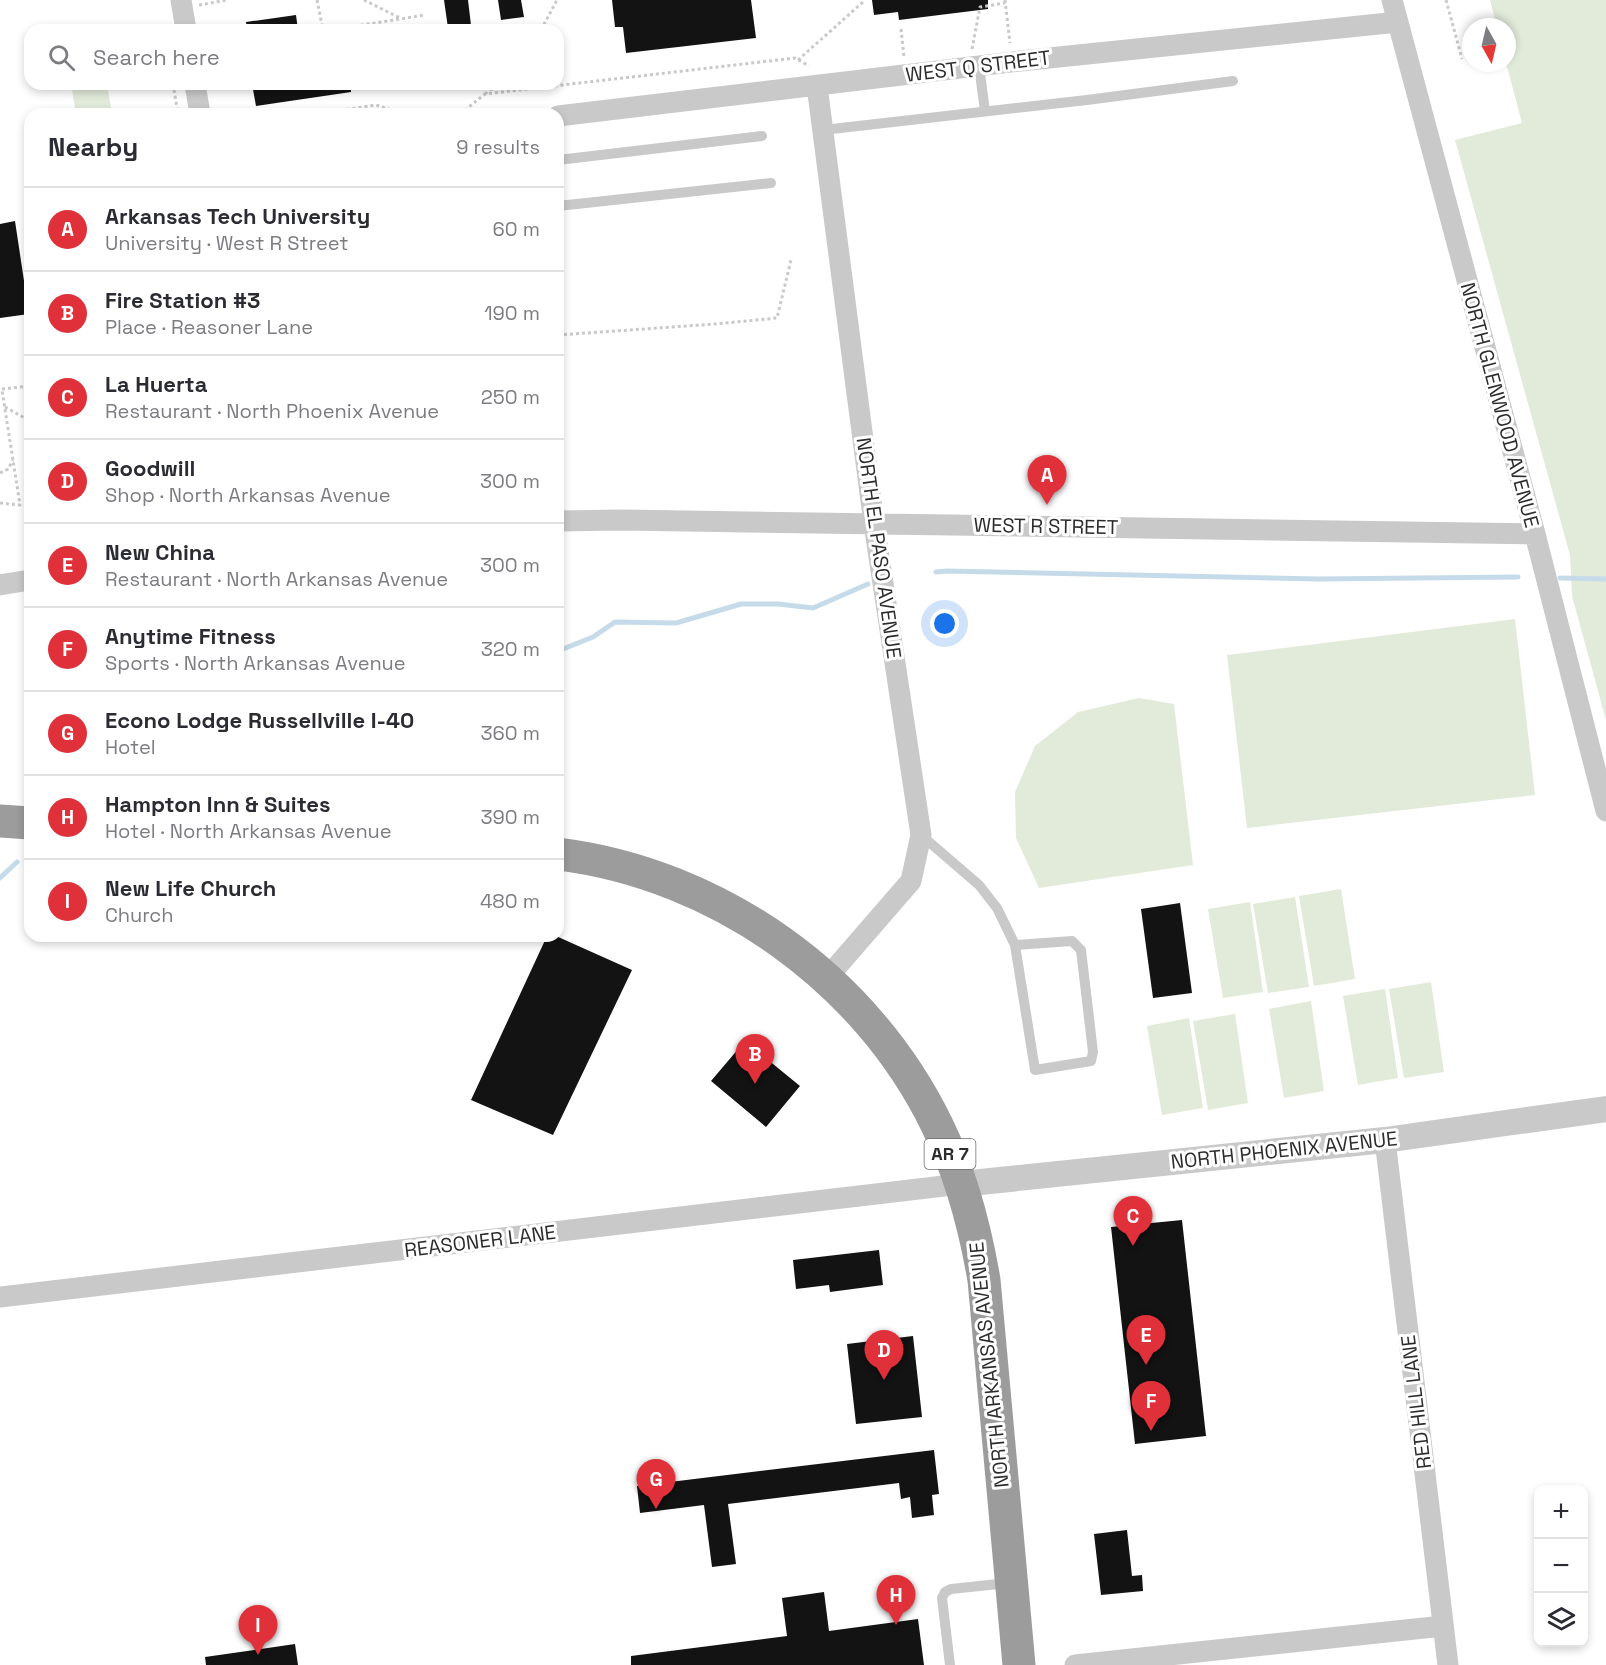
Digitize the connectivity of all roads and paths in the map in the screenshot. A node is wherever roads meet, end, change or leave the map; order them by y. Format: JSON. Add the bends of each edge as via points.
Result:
{"nodes":[{"id":1,"x":181,"y":0,"type":"edge"},
{"id":2,"x":317,"y":0,"type":"edge"},
{"id":3,"x":364,"y":0,"type":"edge"},
{"id":4,"x":557,"y":0,"type":"edge"},
{"id":5,"x":1392,"y":0,"type":"edge"},
{"id":6,"x":1446,"y":0,"type":"edge"},
{"id":7,"x":864,"y":1,"type":"edge"},
{"id":8,"x":1005,"y":2,"type":"edge"},
{"id":9,"x":425,"y":15,"type":"dead end"},
{"id":10,"x":402,"y":19,"type":"junction"},
{"id":11,"x":1398,"y":22,"type":"junction"},
{"id":12,"x":185,"y":24,"type":"edge"},
{"id":13,"x":322,"y":24,"type":"edge"},
{"id":14,"x":370,"y":24,"type":"edge"},
{"id":15,"x":544,"y":24,"type":"edge"},
{"id":16,"x":901,"y":29,"type":"dead end"},
{"id":17,"x":1010,"y":49,"type":"dead end"},
{"id":18,"x":1462,"y":59,"type":"dead end"},
{"id":19,"x":798,"y":60,"type":"junction"},
{"id":20,"x":975,"y":60,"type":"junction"},
{"id":21,"x":905,"y":62,"type":"dead end"},
{"id":22,"x":815,"y":77,"type":"junction"},
{"id":23,"x":1233,"y":81,"type":"dead end"},
{"id":24,"x":564,"y":85,"type":"edge"},
{"id":25,"x":174,"y":90,"type":"edge"},
{"id":26,"x":196,"y":90,"type":"edge"},
{"id":27,"x":490,"y":90,"type":"edge"},
{"id":28,"x":519,"y":90,"type":"edge"},
{"id":29,"x":485,"y":94,"type":"junction"},
{"id":30,"x":177,"y":108,"type":"edge"},
{"id":31,"x":199,"y":108,"type":"edge"},
{"id":32,"x":356,"y":108,"type":"edge"},
{"id":33,"x":385,"y":108,"type":"edge"},
{"id":34,"x":468,"y":108,"type":"edge"},
{"id":35,"x":985,"y":111,"type":"junction"},
{"id":36,"x":564,"y":116,"type":"edge"},
{"id":37,"x":823,"y":130,"type":"junction"},
{"id":38,"x":762,"y":136,"type":"dead end"},
{"id":39,"x":564,"y":159,"type":"edge"},
{"id":40,"x":771,"y":183,"type":"dead end"},
{"id":41,"x":564,"y":205,"type":"edge"},
{"id":42,"x":791,"y":260,"type":"dead end"},
{"id":43,"x":564,"y":335,"type":"edge"},
{"id":44,"x":24,"y":387,"type":"edge"},
{"id":45,"x":1,"y":390,"type":"edge"},
{"id":46,"x":4,"y":407,"type":"junction"},
{"id":47,"x":24,"y":418,"type":"edge"},
{"id":48,"x":13,"y":459,"type":"junction"},
{"id":49,"x":0,"y":473,"type":"edge"},
{"id":50,"x":0,"y":503,"type":"edge"},
{"id":51,"x":564,"y":521,"type":"edge"},
{"id":52,"x":874,"y":524,"type":"junction"},
{"id":53,"x":1535,"y":534,"type":"junction"},
{"id":54,"x":24,"y":581,"type":"edge"},
{"id":55,"x":0,"y":585,"type":"edge"},
{"id":56,"x":1606,"y":811,"type":"edge"},
{"id":57,"x":0,"y":821,"type":"edge"},
{"id":58,"x":24,"y":823,"type":"edge"},
{"id":59,"x":921,"y":835,"type":"junction"},
{"id":60,"x":564,"y":855,"type":"edge"},
{"id":61,"x":1015,"y":945,"type":"junction"},
{"id":62,"x":826,"y":979,"type":"junction"},
{"id":63,"x":1606,"y":1109,"type":"edge"},
{"id":64,"x":1385,"y":1140,"type":"junction"},
{"id":65,"x":961,"y":1184,"type":"junction"},
{"id":66,"x":0,"y":1297,"type":"edge"},
{"id":67,"x":1011,"y":1582,"type":"junction"},
{"id":68,"x":1443,"y":1626,"type":"junction"},
{"id":69,"x":950,"y":1665,"type":"edge"},
{"id":70,"x":1019,"y":1665,"type":"edge"},
{"id":71,"x":1075,"y":1665,"type":"edge"},
{"id":72,"x":1448,"y":1665,"type":"edge"}],
"edges":[{"from":1,"to":12,"type":"street"},
{"from":2,"to":13,"type":"path"},
{"from":3,"to":10,"type":"path"},
{"from":4,"to":15,"type":"path"},
{"from":5,"to":11,"type":"street","name":"NORTH GLENWOOD AVENUE"},
{"from":6,"to":18,"type":"path"},
{"from":7,"to":19,"type":"path"},
{"from":8,"to":17,"type":"path"},
{"from":8,"to":20,"type":"path","via":[[980,7]]},
{"from":9,"to":10,"type":"path"},
{"from":10,"to":14,"type":"path"},
{"from":11,"to":20,"type":"street","name":"WEST Q STREET"},
{"from":11,"to":53,"type":"street","name":"NORTH GLENWOOD AVENUE"},
{"from":16,"to":21,"type":"path"},
{"from":19,"to":22,"type":"path"},
{"from":19,"to":24,"type":"path"},
{"from":20,"to":22,"type":"street","name":"WEST Q STREET"},
{"from":20,"to":35,"type":"lane"},
{"from":22,"to":36,"type":"street","name":"WEST Q STREET"},
{"from":22,"to":37,"type":"street","name":"NORTH EL PASO AVENUE"},
{"from":23,"to":35,"type":"lane"},
{"from":25,"to":30,"type":"path"},
{"from":26,"to":31,"type":"street"},
{"from":27,"to":29,"type":"path"},
{"from":28,"to":29,"type":"path"},
{"from":29,"to":34,"type":"path"},
{"from":32,"to":33,"type":"path"},
{"from":35,"to":37,"type":"lane"},
{"from":37,"to":52,"type":"street","name":"NORTH EL PASO AVENUE"},
{"from":38,"to":39,"type":"lane"},
{"from":40,"to":41,"type":"lane"},
{"from":42,"to":43,"type":"path","via":[[777,318]]},
{"from":44,"to":45,"type":"path"},
{"from":45,"to":46,"type":"path"},
{"from":46,"to":47,"type":"path"},
{"from":46,"to":48,"type":"path"},
{"from":48,"to":49,"type":"path","via":[[8,469]]},
{"from":48,"to":50,"type":"path","via":[[20,505]]},
{"from":51,"to":52,"type":"street","name":"WEST R STREET"},
{"from":52,"to":53,"type":"street","name":"WEST R STREET"},
{"from":52,"to":59,"type":"street","name":"NORTH EL PASO AVENUE"},
{"from":53,"to":56,"type":"street","name":"NORTH GLENWOOD AVENUE"},
{"from":54,"to":55,"type":"street"},
{"from":57,"to":58,"type":"highway"},
{"from":59,"to":61,"type":"lane","via":[[979,885],[997,908]]},
{"from":59,"to":62,"type":"street","name":"NORTH EL PASO AVENUE","via":[[911,881]]},
{"from":60,"to":62,"type":"highway","name":"NORTH ARKANSAS AVENUE","number":"AR 7","via":[[630,868],[706,897],[777,939]]},
{"from":61,"to":61,"type":"lane","via":[[1035,1070],[1091,1061],[1081,950],[1072,941]]},
{"from":62,"to":65,"type":"highway","name":"NORTH ARKANSAS AVENUE","number":"AR 7","via":[[894,1054],[936,1124]]},
{"from":63,"to":64,"type":"street","name":"NORTH PHOENIX AVENUE"},
{"from":64,"to":65,"type":"street","name":"NORTH PHOENIX AVENUE"},
{"from":64,"to":68,"type":"street","name":"RED HILL LANE"},
{"from":65,"to":66,"type":"street","name":"REASONER LANE"},
{"from":65,"to":67,"type":"highway","name":"NORTH ARKANSAS AVENUE","number":"AR 7","via":[[984,1281]]},
{"from":67,"to":69,"type":"lane","via":[[945,1592],[942,1598]]},
{"from":67,"to":70,"type":"highway","name":"NORTH ARKANSAS AVENUE","number":"AR 7"},
{"from":68,"to":71,"type":"street"},
{"from":68,"to":72,"type":"street","name":"RED HILL LANE"}]}
